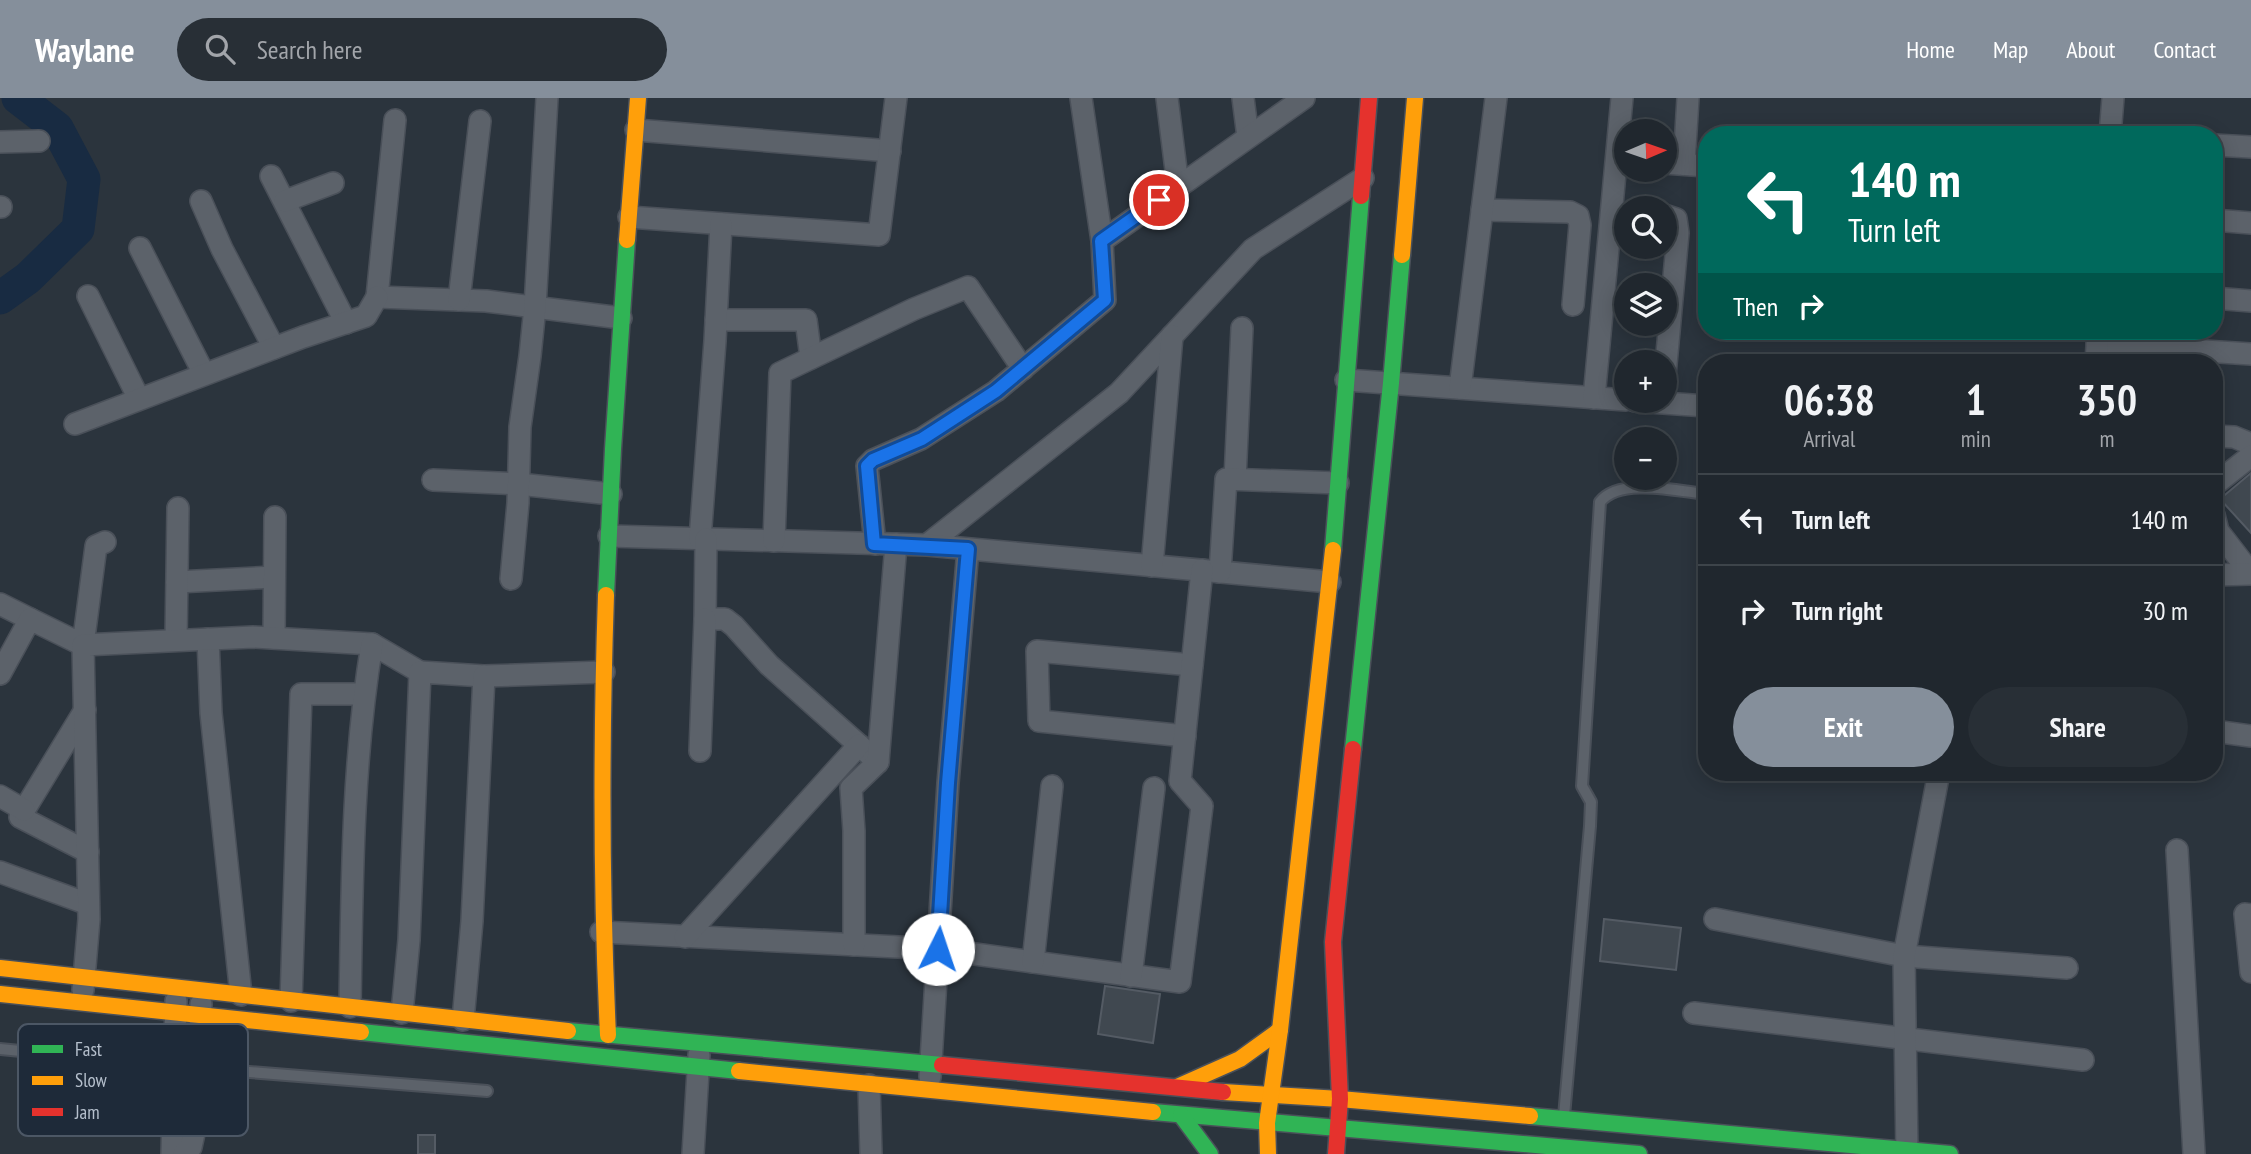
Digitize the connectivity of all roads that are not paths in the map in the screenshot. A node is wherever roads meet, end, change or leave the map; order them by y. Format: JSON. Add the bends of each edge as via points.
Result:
{"nodes":[{"id":1,"x":547,"y":98,"type":"edge"},
{"id":2,"x":638,"y":98,"type":"edge"},
{"id":3,"x":896,"y":98,"type":"edge"},
{"id":4,"x":1082,"y":98,"type":"edge"},
{"id":5,"x":1167,"y":98,"type":"edge"},
{"id":6,"x":1243,"y":98,"type":"edge"},
{"id":7,"x":1304,"y":98,"type":"edge"},
{"id":8,"x":1369,"y":98,"type":"edge"},
{"id":9,"x":1415,"y":98,"type":"edge"},
{"id":10,"x":1496,"y":98,"type":"edge"},
{"id":11,"x":1622,"y":98,"type":"edge"},
{"id":12,"x":1688,"y":98,"type":"edge"},
{"id":13,"x":2113,"y":98,"type":"edge"},
{"id":14,"x":395,"y":120,"type":"dead end"},
{"id":15,"x":480,"y":121,"type":"dead end"},
{"id":16,"x":2111,"y":126,"type":"edge"},
{"id":17,"x":636,"y":130,"type":"junction"},
{"id":18,"x":1248,"y":137,"type":"junction"},
{"id":19,"x":39,"y":141,"type":"dead end"},
{"id":20,"x":0,"y":142,"type":"edge"},
{"id":21,"x":2223,"y":145,"type":"edge"},
{"id":22,"x":2251,"y":147,"type":"edge"},
{"id":23,"x":1677,"y":149,"type":"edge"},
{"id":24,"x":890,"y":151,"type":"junction"},
{"id":25,"x":1677,"y":163,"type":"edge"},
{"id":26,"x":1698,"y":165,"type":"edge"},
{"id":27,"x":271,"y":176,"type":"dead end"},
{"id":28,"x":1363,"y":178,"type":"junction"},
{"id":29,"x":333,"y":183,"type":"dead end"},
{"id":30,"x":1178,"y":186,"type":"junction"},
{"id":31,"x":201,"y":201,"type":"dead end"},
{"id":32,"x":285,"y":201,"type":"junction"},
{"id":33,"x":1482,"y":210,"type":"junction"},
{"id":34,"x":629,"y":217,"type":"junction"},
{"id":35,"x":2223,"y":221,"type":"edge"},
{"id":36,"x":2251,"y":223,"type":"edge"},
{"id":37,"x":721,"y":224,"type":"junction"},
{"id":38,"x":1677,"y":226,"type":"edge"},
{"id":39,"x":1101,"y":241,"type":"junction"},
{"id":40,"x":1677,"y":244,"type":"edge"},
{"id":41,"x":140,"y":248,"type":"dead end"},
{"id":42,"x":1676,"y":259,"type":"edge"},
{"id":43,"x":88,"y":296,"type":"dead end"},
{"id":44,"x":377,"y":297,"type":"junction"},
{"id":45,"x":2223,"y":299,"type":"edge"},
{"id":46,"x":458,"y":300,"type":"junction"},
{"id":47,"x":2251,"y":301,"type":"edge"},
{"id":48,"x":1573,"y":304,"type":"dead end"},
{"id":49,"x":535,"y":307,"type":"junction"},
{"id":50,"x":621,"y":318,"type":"junction"},
{"id":51,"x":716,"y":320,"type":"junction"},
{"id":52,"x":346,"y":323,"type":"junction"},
{"id":53,"x":1241,"y":328,"type":"dead end"},
{"id":54,"x":1172,"y":336,"type":"junction"},
{"id":55,"x":2097,"y":346,"type":"edge"},
{"id":56,"x":274,"y":348,"type":"junction"},
{"id":57,"x":1667,"y":350,"type":"edge"},
{"id":58,"x":2251,"y":354,"type":"edge"},
{"id":59,"x":811,"y":358,"type":"junction"},
{"id":60,"x":1023,"y":369,"type":"junction"},
{"id":61,"x":204,"y":374,"type":"junction"},
{"id":62,"x":1346,"y":380,"type":"junction"},
{"id":63,"x":1391,"y":383,"type":"junction"},
{"id":64,"x":1460,"y":388,"type":"junction"},
{"id":65,"x":1594,"y":398,"type":"junction"},
{"id":66,"x":139,"y":399,"type":"junction"},
{"id":67,"x":1614,"y":399,"type":"edge"},
{"id":68,"x":1677,"y":399,"type":"edge"},
{"id":69,"x":1698,"y":404,"type":"edge"},
{"id":70,"x":75,"y":424,"type":"dead end"},
{"id":71,"x":2223,"y":436,"type":"edge"},
{"id":72,"x":2251,"y":443,"type":"edge"},
{"id":73,"x":2251,"y":456,"type":"edge"},
{"id":74,"x":2223,"y":478,"type":"edge"},
{"id":75,"x":1235,"y":479,"type":"junction"},
{"id":76,"x":433,"y":480,"type":"dead end"},
{"id":77,"x":1338,"y":483,"type":"junction"},
{"id":78,"x":519,"y":484,"type":"junction"},
{"id":79,"x":1698,"y":493,"type":"edge"},
{"id":80,"x":611,"y":494,"type":"junction"},
{"id":81,"x":178,"y":508,"type":"dead end"},
{"id":82,"x":275,"y":517,"type":"dead end"},
{"id":83,"x":609,"y":536,"type":"junction"},
{"id":84,"x":2223,"y":537,"type":"edge"},
{"id":85,"x":703,"y":539,"type":"junction"},
{"id":86,"x":774,"y":541,"type":"junction"},
{"id":87,"x":105,"y":542,"type":"dead end"},
{"id":88,"x":885,"y":544,"type":"junction"},
{"id":89,"x":927,"y":545,"type":"junction"},
{"id":90,"x":968,"y":549,"type":"junction"},
{"id":91,"x":1152,"y":566,"type":"junction"},
{"id":92,"x":2251,"y":569,"type":"edge"},
{"id":93,"x":1211,"y":571,"type":"junction"},
{"id":94,"x":2251,"y":574,"type":"edge"},
{"id":95,"x":2223,"y":575,"type":"edge"},
{"id":96,"x":274,"y":577,"type":"junction"},
{"id":97,"x":511,"y":579,"type":"dead end"},
{"id":98,"x":177,"y":582,"type":"junction"},
{"id":99,"x":1330,"y":582,"type":"junction"},
{"id":100,"x":0,"y":604,"type":"edge"},
{"id":101,"x":30,"y":619,"type":"junction"},
{"id":102,"x":705,"y":619,"type":"junction"},
{"id":103,"x":274,"y":638,"type":"junction"},
{"id":104,"x":208,"y":639,"type":"junction"},
{"id":105,"x":176,"y":640,"type":"junction"},
{"id":106,"x":372,"y":644,"type":"junction"},
{"id":107,"x":83,"y":645,"type":"junction"},
{"id":108,"x":1192,"y":665,"type":"junction"},
{"id":109,"x":420,"y":672,"type":"junction"},
{"id":110,"x":604,"y":672,"type":"junction"},
{"id":111,"x":0,"y":674,"type":"edge"},
{"id":112,"x":484,"y":676,"type":"junction"},
{"id":113,"x":364,"y":694,"type":"junction"},
{"id":114,"x":85,"y":710,"type":"junction"},
{"id":115,"x":2223,"y":732,"type":"edge"},
{"id":116,"x":1185,"y":736,"type":"junction"},
{"id":117,"x":2251,"y":736,"type":"edge"},
{"id":118,"x":859,"y":745,"type":"junction"},
{"id":119,"x":700,"y":751,"type":"dead end"},
{"id":120,"x":878,"y":762,"type":"junction"},
{"id":121,"x":1937,"y":781,"type":"edge"},
{"id":122,"x":1052,"y":786,"type":"dead end"},
{"id":123,"x":1154,"y":788,"type":"dead end"},
{"id":124,"x":0,"y":796,"type":"edge"},
{"id":125,"x":24,"y":810,"type":"junction"},
{"id":126,"x":2177,"y":850,"type":"dead end"},
{"id":127,"x":88,"y":852,"type":"junction"},
{"id":128,"x":0,"y":872,"type":"edge"},
{"id":129,"x":88,"y":904,"type":"junction"},
{"id":130,"x":2251,"y":915,"type":"edge"},
{"id":131,"x":1715,"y":919,"type":"dead end"},
{"id":132,"x":601,"y":933,"type":"junction"},
{"id":133,"x":685,"y":937,"type":"junction"},
{"id":134,"x":854,"y":945,"type":"junction"},
{"id":135,"x":938,"y":949,"type":"junction"},
{"id":136,"x":1904,"y":956,"type":"junction"},
{"id":137,"x":1033,"y":962,"type":"junction"},
{"id":138,"x":0,"y":968,"type":"edge"},
{"id":139,"x":2067,"y":968,"type":"dead end"},
{"id":140,"x":2251,"y":972,"type":"edge"},
{"id":141,"x":1131,"y":976,"type":"junction"},
{"id":142,"x":84,"y":978,"type":"junction"},
{"id":143,"x":177,"y":988,"type":"junction"},
{"id":144,"x":202,"y":991,"type":"junction"},
{"id":145,"x":0,"y":994,"type":"edge"},
{"id":146,"x":241,"y":995,"type":"junction"},
{"id":147,"x":291,"y":1001,"type":"junction"},
{"id":148,"x":82,"y":1003,"type":"junction"},
{"id":149,"x":350,"y":1007,"type":"junction"},
{"id":150,"x":176,"y":1012,"type":"junction"},
{"id":151,"x":402,"y":1013,"type":"junction"},
{"id":152,"x":1694,"y":1013,"type":"dead end"},
{"id":153,"x":200,"y":1015,"type":"junction"},
{"id":154,"x":463,"y":1020,"type":"junction"},
{"id":155,"x":176,"y":1024,"type":"edge"},
{"id":156,"x":200,"y":1024,"type":"edge"},
{"id":157,"x":1280,"y":1030,"type":"junction"},
{"id":158,"x":608,"y":1035,"type":"junction"},
{"id":159,"x":1905,"y":1038,"type":"junction"},
{"id":160,"x":701,"y":1043,"type":"junction"},
{"id":161,"x":0,"y":1049,"type":"edge"},
{"id":162,"x":18,"y":1051,"type":"edge"},
{"id":163,"x":2082,"y":1060,"type":"dead end"},
{"id":164,"x":931,"y":1063,"type":"junction"},
{"id":165,"x":698,"y":1068,"type":"junction"},
{"id":166,"x":248,"y":1072,"type":"edge"},
{"id":167,"x":869,"y":1085,"type":"junction"},
{"id":168,"x":1177,"y":1087,"type":"junction"},
{"id":169,"x":487,"y":1091,"type":"dead end"},
{"id":170,"x":929,"y":1091,"type":"junction"},
{"id":171,"x":1270,"y":1096,"type":"junction"},
{"id":172,"x":1340,"y":1099,"type":"junction"},
{"id":173,"x":1181,"y":1115,"type":"junction"},
{"id":174,"x":1564,"y":1119,"type":"junction"},
{"id":175,"x":1267,"y":1123,"type":"junction"},
{"id":176,"x":1338,"y":1128,"type":"junction"},
{"id":177,"x":172,"y":1136,"type":"edge"},
{"id":178,"x":193,"y":1136,"type":"edge"},
{"id":179,"x":1471,"y":1139,"type":"junction"},
{"id":180,"x":1907,"y":1152,"type":"edge"},
{"id":181,"x":172,"y":1154,"type":"edge"},
{"id":182,"x":184,"y":1154,"type":"edge"},
{"id":183,"x":693,"y":1154,"type":"edge"},
{"id":184,"x":870,"y":1154,"type":"edge"},
{"id":185,"x":1210,"y":1154,"type":"edge"},
{"id":186,"x":1268,"y":1154,"type":"edge"},
{"id":187,"x":1336,"y":1154,"type":"edge"},
{"id":188,"x":1448,"y":1154,"type":"edge"},
{"id":189,"x":1639,"y":1154,"type":"edge"},
{"id":190,"x":1950,"y":1154,"type":"edge"},
{"id":191,"x":2194,"y":1154,"type":"edge"}],
"edges":[{"from":1,"to":49,"type":"street"},
{"from":2,"to":17,"type":"main road"},
{"from":3,"to":24,"type":"street"},
{"from":4,"to":39,"type":"street"},
{"from":5,"to":30,"type":"street"},
{"from":6,"to":18,"type":"street"},
{"from":7,"to":18,"type":"street"},
{"from":8,"to":28,"type":"main road"},
{"from":9,"to":63,"type":"main road"},
{"from":10,"to":33,"type":"street"},
{"from":11,"to":65,"type":"street"},
{"from":12,"to":23,"type":"street"},
{"from":13,"to":16,"type":"street"},
{"from":14,"to":44,"type":"street"},
{"from":15,"to":46,"type":"street"},
{"from":17,"to":24,"type":"street"},
{"from":17,"to":34,"type":"main road"},
{"from":18,"to":30,"type":"street"},
{"from":19,"to":20,"type":"street"},
{"from":21,"to":22,"type":"street"},
{"from":24,"to":37,"type":"street","via":[[879,235]]},
{"from":25,"to":26,"type":"street"},
{"from":27,"to":32,"type":"street"},
{"from":28,"to":54,"type":"street","via":[[1253,250]]},
{"from":28,"to":62,"type":"main road"},
{"from":29,"to":32,"type":"street"},
{"from":30,"to":39,"type":"street"},
{"from":31,"to":56,"type":"street"},
{"from":32,"to":52,"type":"street"},
{"from":33,"to":48,"type":"street","via":[[1578,216]]},
{"from":33,"to":64,"type":"street"},
{"from":34,"to":37,"type":"street"},
{"from":34,"to":50,"type":"main road"},
{"from":35,"to":36,"type":"street"},
{"from":37,"to":51,"type":"street"},
{"from":38,"to":40,"type":"street"},
{"from":39,"to":60,"type":"street","via":[[1105,300]]},
{"from":41,"to":61,"type":"street"},
{"from":42,"to":57,"type":"street"},
{"from":43,"to":66,"type":"street"},
{"from":44,"to":46,"type":"street"},
{"from":44,"to":52,"type":"street","via":[[366,316]]},
{"from":45,"to":47,"type":"street"},
{"from":46,"to":49,"type":"street"},
{"from":49,"to":50,"type":"street"},
{"from":49,"to":78,"type":"street","via":[[520,427]]},
{"from":50,"to":80,"type":"main road"},
{"from":51,"to":59,"type":"street","via":[[806,320]]},
{"from":51,"to":85,"type":"street"},
{"from":52,"to":56,"type":"street"},
{"from":53,"to":75,"type":"street"},
{"from":54,"to":89,"type":"street","via":[[1119,393]]},
{"from":54,"to":91,"type":"street"},
{"from":55,"to":58,"type":"street"},
{"from":56,"to":61,"type":"street"},
{"from":59,"to":60,"type":"street","via":[[968,287]]},
{"from":59,"to":86,"type":"street","via":[[780,373]]},
{"from":60,"to":88,"type":"street","via":[[922,439],[867,466]]},
{"from":61,"to":66,"type":"street"},
{"from":62,"to":63,"type":"street"},
{"from":62,"to":77,"type":"main road"},
{"from":63,"to":64,"type":"street"},
{"from":63,"to":172,"type":"main road","via":[[1334,942]]},
{"from":64,"to":65,"type":"street"},
{"from":65,"to":67,"type":"street"},
{"from":66,"to":70,"type":"street"},
{"from":68,"to":69,"type":"street"},
{"from":71,"to":72,"type":"street"},
{"from":73,"to":74,"type":"street"},
{"from":75,"to":77,"type":"street"},
{"from":75,"to":93,"type":"street","via":[[1226,479]]},
{"from":76,"to":78,"type":"street"},
{"from":77,"to":99,"type":"main road"},
{"from":78,"to":80,"type":"street"},
{"from":78,"to":97,"type":"street"},
{"from":79,"to":174,"type":"lane","via":[[1632,487],[1615,490],[1600,502],[1582,786],[1591,802],[1590,826]]},
{"from":80,"to":83,"type":"main road"},
{"from":81,"to":98,"type":"street"},
{"from":82,"to":96,"type":"street"},
{"from":83,"to":85,"type":"street"},
{"from":83,"to":110,"type":"main road"},
{"from":84,"to":92,"type":"street"},
{"from":85,"to":86,"type":"street"},
{"from":85,"to":102,"type":"street"},
{"from":86,"to":88,"type":"street"},
{"from":87,"to":107,"type":"street","via":[[96,546]]},
{"from":88,"to":89,"type":"street"},
{"from":88,"to":120,"type":"street"},
{"from":89,"to":90,"type":"street"},
{"from":90,"to":91,"type":"street"},
{"from":90,"to":135,"type":"street"},
{"from":91,"to":93,"type":"street"},
{"from":93,"to":99,"type":"street"},
{"from":93,"to":108,"type":"street"},
{"from":94,"to":95,"type":"street"},
{"from":96,"to":98,"type":"street"},
{"from":96,"to":103,"type":"street"},
{"from":98,"to":105,"type":"street"},
{"from":99,"to":157,"type":"main road"},
{"from":100,"to":101,"type":"street"},
{"from":101,"to":107,"type":"street"},
{"from":101,"to":111,"type":"street"},
{"from":102,"to":118,"type":"street","via":[[725,619],[734,626],[769,665]]},
{"from":102,"to":119,"type":"street"},
{"from":103,"to":104,"type":"street"},
{"from":103,"to":106,"type":"street"},
{"from":104,"to":105,"type":"street"},
{"from":104,"to":146,"type":"street","via":[[211,713]]},
{"from":105,"to":107,"type":"street"},
{"from":106,"to":109,"type":"street"},
{"from":106,"to":113,"type":"street"},
{"from":107,"to":114,"type":"street"},
{"from":108,"to":116,"type":"street"},
{"from":108,"to":116,"type":"street","via":[[1037,652],[1039,721]]},
{"from":109,"to":112,"type":"street"},
{"from":109,"to":151,"type":"street"},
{"from":110,"to":112,"type":"street"},
{"from":110,"to":132,"type":"main road"},
{"from":112,"to":154,"type":"street"},
{"from":113,"to":147,"type":"street","via":[[301,694]]},
{"from":113,"to":149,"type":"street","via":[[352,873]]},
{"from":114,"to":125,"type":"street"},
{"from":114,"to":127,"type":"street"},
{"from":115,"to":117,"type":"street"},
{"from":116,"to":141,"type":"street","via":[[1180,781],[1202,806],[1180,982]]},
{"from":118,"to":120,"type":"street"},
{"from":118,"to":133,"type":"street"},
{"from":120,"to":134,"type":"street","via":[[851,788]]},
{"from":121,"to":136,"type":"street"},
{"from":122,"to":137,"type":"street"},
{"from":123,"to":141,"type":"street"},
{"from":124,"to":125,"type":"street"},
{"from":125,"to":127,"type":"street","via":[[20,817]]},
{"from":126,"to":191,"type":"street"},
{"from":127,"to":129,"type":"street"},
{"from":128,"to":129,"type":"street"},
{"from":129,"to":142,"type":"street"},
{"from":130,"to":140,"type":"street","via":[[2245,914]]},
{"from":131,"to":136,"type":"street"},
{"from":132,"to":133,"type":"street"},
{"from":132,"to":158,"type":"main road"},
{"from":133,"to":134,"type":"street"},
{"from":134,"to":135,"type":"street"},
{"from":135,"to":137,"type":"street"},
{"from":135,"to":164,"type":"street"},
{"from":136,"to":139,"type":"street"},
{"from":136,"to":159,"type":"street"},
{"from":137,"to":141,"type":"street"},
{"from":138,"to":142,"type":"main road"},
{"from":142,"to":143,"type":"main road"},
{"from":142,"to":148,"type":"street"},
{"from":143,"to":144,"type":"main road"},
{"from":143,"to":150,"type":"street"},
{"from":144,"to":146,"type":"main road"},
{"from":144,"to":153,"type":"street"},
{"from":145,"to":148,"type":"main road"},
{"from":146,"to":147,"type":"main road"},
{"from":147,"to":149,"type":"main road"},
{"from":148,"to":150,"type":"main road"},
{"from":149,"to":151,"type":"main road"},
{"from":150,"to":153,"type":"main road"},
{"from":150,"to":155,"type":"street"},
{"from":151,"to":154,"type":"main road"},
{"from":152,"to":159,"type":"street"},
{"from":153,"to":156,"type":"street"},
{"from":153,"to":165,"type":"main road"},
{"from":154,"to":158,"type":"main road"},
{"from":157,"to":168,"type":"main road","via":[[1240,1059]]},
{"from":157,"to":171,"type":"main road"},
{"from":158,"to":160,"type":"main road"},
{"from":159,"to":163,"type":"street"},
{"from":159,"to":180,"type":"street"},
{"from":160,"to":164,"type":"main road"},
{"from":160,"to":165,"type":"street"},
{"from":161,"to":162,"type":"lane"},
{"from":164,"to":168,"type":"main road"},
{"from":164,"to":170,"type":"street"},
{"from":165,"to":167,"type":"main road"},
{"from":165,"to":183,"type":"street"},
{"from":166,"to":169,"type":"lane"},
{"from":167,"to":170,"type":"main road"},
{"from":167,"to":184,"type":"street"},
{"from":168,"to":171,"type":"main road"},
{"from":170,"to":173,"type":"main road"},
{"from":171,"to":172,"type":"main road"},
{"from":171,"to":175,"type":"main road"},
{"from":172,"to":174,"type":"main road"},
{"from":172,"to":176,"type":"main road"},
{"from":173,"to":175,"type":"main road"},
{"from":173,"to":185,"type":"main road"},
{"from":174,"to":180,"type":"main road"},
{"from":175,"to":176,"type":"main road"},
{"from":175,"to":186,"type":"main road"},
{"from":176,"to":179,"type":"main road"},
{"from":176,"to":187,"type":"main road"},
{"from":177,"to":181,"type":"street"},
{"from":178,"to":182,"type":"street"},
{"from":179,"to":188,"type":"main road"},
{"from":179,"to":189,"type":"main road"},
{"from":180,"to":190,"type":"main road"}]}
